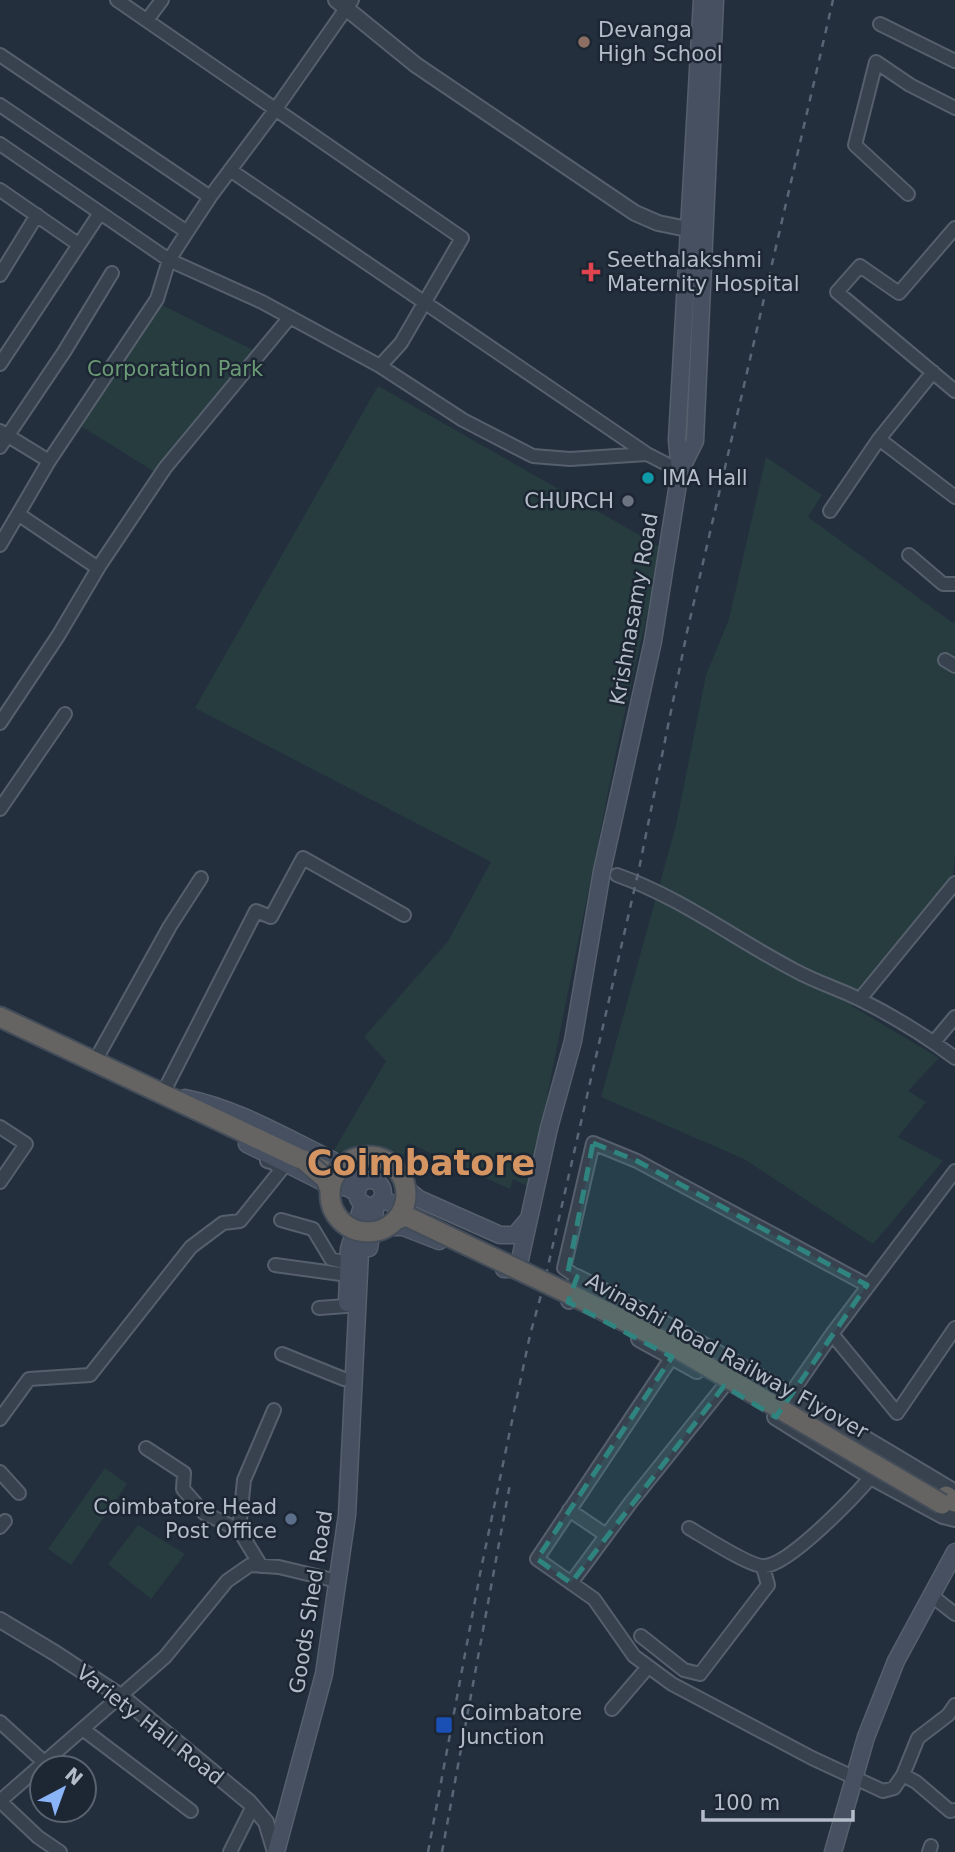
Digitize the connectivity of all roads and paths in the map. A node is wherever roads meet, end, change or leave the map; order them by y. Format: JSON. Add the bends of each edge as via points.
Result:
{"nodes":[{"id":1,"x":117,"y":0,"type":"edge"},
{"id":2,"x":162,"y":0,"type":"edge"},
{"id":3,"x":702,"y":0,"type":"edge"},
{"id":4,"x":715,"y":0,"type":"edge"},
{"id":5,"x":345,"y":3,"type":"edge"},
{"id":6,"x":147,"y":20,"type":"junction"},
{"id":7,"x":880,"y":24,"type":"dead end"},
{"id":8,"x":0,"y":55,"type":"edge"},
{"id":9,"x":955,"y":61,"type":"edge"},
{"id":10,"x":0,"y":105,"type":"edge"},
{"id":11,"x":955,"y":108,"type":"edge"},
{"id":12,"x":275,"y":110,"type":"junction"},
{"id":13,"x":0,"y":144,"type":"edge"},
{"id":14,"x":230,"y":170,"type":"junction"},
{"id":15,"x":0,"y":190,"type":"edge"},
{"id":16,"x":908,"y":194,"type":"dead end"},
{"id":17,"x":210,"y":197,"type":"junction"},
{"id":18,"x":100,"y":213,"type":"junction"},
{"id":19,"x":37,"y":215,"type":"junction"},
{"id":20,"x":955,"y":229,"type":"edge"},
{"id":21,"x":697,"y":231,"type":"junction"},
{"id":22,"x":187,"y":232,"type":"junction"},
{"id":23,"x":78,"y":244,"type":"junction"},
{"id":24,"x":169,"y":260,"type":"junction"},
{"id":25,"x":112,"y":273,"type":"dead end"},
{"id":26,"x":0,"y":275,"type":"edge"},
{"id":27,"x":425,"y":303,"type":"junction"},
{"id":28,"x":290,"y":317,"type":"junction"},
{"id":29,"x":0,"y":363,"type":"edge"},
{"id":30,"x":380,"y":366,"type":"junction"},
{"id":31,"x":933,"y":372,"type":"junction"},
{"id":32,"x":955,"y":391,"type":"edge"},
{"id":33,"x":2,"y":438,"type":"edge"},
{"id":34,"x":879,"y":439,"type":"junction"},
{"id":35,"x":647,"y":454,"type":"junction"},
{"id":36,"x":49,"y":461,"type":"junction"},
{"id":37,"x":680,"y":471,"type":"junction"},
{"id":38,"x":955,"y":497,"type":"edge"},
{"id":39,"x":830,"y":511,"type":"dead end"},
{"id":40,"x":18,"y":514,"type":"junction"},
{"id":41,"x":0,"y":545,"type":"edge"},
{"id":42,"x":909,"y":555,"type":"dead end"},
{"id":43,"x":98,"y":568,"type":"junction"},
{"id":44,"x":955,"y":583,"type":"edge"},
{"id":45,"x":65,"y":715,"type":"dead end"},
{"id":46,"x":0,"y":723,"type":"edge"},
{"id":47,"x":0,"y":808,"type":"edge"},
{"id":48,"x":617,"y":875,"type":"dead end"},
{"id":49,"x":201,"y":878,"type":"dead end"},
{"id":50,"x":955,"y":883,"type":"edge"},
{"id":51,"x":404,"y":915,"type":"dead end"},
{"id":52,"x":860,"y":999,"type":"junction"},
{"id":53,"x":0,"y":1017,"type":"edge"},
{"id":54,"x":955,"y":1017,"type":"edge"},
{"id":55,"x":934,"y":1042,"type":"junction"},
{"id":56,"x":955,"y":1058,"type":"edge"},
{"id":57,"x":95,"y":1061,"type":"junction"},
{"id":58,"x":166,"y":1094,"type":"junction"},
{"id":59,"x":0,"y":1127,"type":"edge"},
{"id":60,"x":265,"y":1147,"type":"junction"},
{"id":61,"x":955,"y":1171,"type":"edge"},
{"id":62,"x":1,"y":1179,"type":"edge"},
{"id":63,"x":334,"y":1181,"type":"junction"},
{"id":64,"x":368,"y":1196,"type":"junction"},
{"id":65,"x":399,"y":1208,"type":"junction"},
{"id":66,"x":530,"y":1215,"type":"junction"},
{"id":67,"x":282,"y":1220,"type":"dead end"},
{"id":68,"x":361,"y":1232,"type":"junction"},
{"id":69,"x":275,"y":1265,"type":"dead end"},
{"id":70,"x":348,"y":1269,"type":"junction"},
{"id":71,"x":577,"y":1277,"type":"junction"},
{"id":72,"x":867,"y":1285,"type":"junction"},
{"id":73,"x":346,"y":1306,"type":"junction"},
{"id":74,"x":319,"y":1308,"type":"dead end"},
{"id":75,"x":955,"y":1328,"type":"edge"},
{"id":76,"x":832,"y":1334,"type":"junction"},
{"id":77,"x":282,"y":1354,"type":"dead end"},
{"id":78,"x":672,"y":1357,"type":"junction"},
{"id":79,"x":344,"y":1379,"type":"junction"},
{"id":80,"x":724,"y":1386,"type":"junction"},
{"id":81,"x":769,"y":1395,"type":"dead end"},
{"id":82,"x":784,"y":1405,"type":"junction"},
{"id":83,"x":274,"y":1410,"type":"dead end"},
{"id":84,"x":0,"y":1419,"type":"edge"},
{"id":85,"x":351,"y":1437,"type":"junction"},
{"id":86,"x":146,"y":1448,"type":"dead end"},
{"id":87,"x":0,"y":1472,"type":"edge"},
{"id":88,"x":871,"y":1477,"type":"junction"},
{"id":89,"x":19,"y":1493,"type":"dead end"},
{"id":90,"x":951,"y":1504,"type":"edge"},
{"id":91,"x":569,"y":1510,"type":"junction"},
{"id":92,"x":689,"y":1528,"type":"dead end"},
{"id":93,"x":239,"y":1530,"type":"junction"},
{"id":94,"x":606,"y":1535,"type":"junction"},
{"id":95,"x":955,"y":1552,"type":"edge"},
{"id":96,"x":261,"y":1566,"type":"junction"},
{"id":97,"x":763,"y":1567,"type":"junction"},
{"id":98,"x":337,"y":1581,"type":"junction"},
{"id":99,"x":571,"y":1583,"type":"junction"},
{"id":100,"x":932,"y":1595,"type":"junction"},
{"id":101,"x":955,"y":1614,"type":"edge"},
{"id":102,"x":0,"y":1620,"type":"edge"},
{"id":103,"x":641,"y":1636,"type":"dead end"},
{"id":104,"x":648,"y":1667,"type":"junction"},
{"id":105,"x":122,"y":1697,"type":"junction"},
{"id":106,"x":612,"y":1709,"type":"dead end"},
{"id":107,"x":953,"y":1711,"type":"edge"},
{"id":108,"x":0,"y":1722,"type":"edge"},
{"id":109,"x":84,"y":1730,"type":"junction"},
{"id":110,"x":35,"y":1754,"type":"edge"},
{"id":111,"x":56,"y":1754,"type":"edge"},
{"id":112,"x":903,"y":1775,"type":"junction"},
{"id":113,"x":28,"y":1777,"type":"edge"},
{"id":114,"x":853,"y":1777,"type":"junction"},
{"id":115,"x":0,"y":1801,"type":"edge"},
{"id":116,"x":253,"y":1806,"type":"junction"},
{"id":117,"x":955,"y":1810,"type":"edge"},
{"id":118,"x":191,"y":1811,"type":"dead end"},
{"id":119,"x":60,"y":1852,"type":"edge"},
{"id":120,"x":230,"y":1852,"type":"edge"},
{"id":121,"x":276,"y":1852,"type":"edge"},
{"id":122,"x":833,"y":1852,"type":"edge"}],
"edges":[{"from":1,"to":6,"type":"street"},
{"from":2,"to":6,"type":"street"},
{"from":3,"to":21,"type":"main road","name":"Krishnasamy Road"},
{"from":4,"to":21,"type":"main road"},
{"from":5,"to":12,"type":"street"},
{"from":5,"to":21,"type":"street","via":[[416,65],[635,213]]},
{"from":6,"to":12,"type":"street"},
{"from":7,"to":9,"type":"street"},
{"from":8,"to":17,"type":"street"},
{"from":10,"to":22,"type":"street"},
{"from":11,"to":16,"type":"street","via":[[909,86],[876,62],[855,145]]},
{"from":12,"to":14,"type":"street"},
{"from":12,"to":27,"type":"street","via":[[462,238]]},
{"from":13,"to":18,"type":"street"},
{"from":14,"to":17,"type":"street"},
{"from":14,"to":27,"type":"street"},
{"from":15,"to":19,"type":"street"},
{"from":17,"to":22,"type":"street"},
{"from":18,"to":23,"type":"street"},
{"from":18,"to":24,"type":"street"},
{"from":19,"to":23,"type":"street"},
{"from":19,"to":26,"type":"street"},
{"from":20,"to":31,"type":"street","via":[[899,293],[860,266],[837,292]]},
{"from":21,"to":37,"type":"main road","name":"Krishnasamy Road","via":[[677,440]]},
{"from":22,"to":24,"type":"street"},
{"from":23,"to":29,"type":"street"},
{"from":24,"to":28,"type":"street"},
{"from":24,"to":36,"type":"street","via":[[157,299]]},
{"from":25,"to":33,"type":"street","via":[[64,352]]},
{"from":27,"to":30,"type":"street","via":[[401,343]]},
{"from":27,"to":35,"type":"street"},
{"from":28,"to":30,"type":"street"},
{"from":28,"to":43,"type":"street","via":[[165,468]]},
{"from":30,"to":35,"type":"street","via":[[463,420],[533,456],[570,460]]},
{"from":31,"to":32,"type":"street"},
{"from":31,"to":34,"type":"street"},
{"from":33,"to":36,"type":"street"},
{"from":34,"to":38,"type":"street"},
{"from":34,"to":39,"type":"street"},
{"from":35,"to":37,"type":"street"},
{"from":36,"to":40,"type":"street"},
{"from":37,"to":66,"type":"main road","name":"Krishnasamy Road","via":[[653,641],[602,871],[573,1041]]},
{"from":40,"to":41,"type":"street"},
{"from":40,"to":43,"type":"street"},
{"from":42,"to":44,"type":"street","via":[[943,584]]},
{"from":43,"to":46,"type":"street"},
{"from":45,"to":47,"type":"street"},
{"from":48,"to":52,"type":"street","via":[[650,887],[796,971]]},
{"from":49,"to":57,"type":"street"},
{"from":50,"to":52,"type":"street"},
{"from":51,"to":58,"type":"street","via":[[303,858],[271,917],[256,911]]},
{"from":52,"to":55,"type":"street"},
{"from":53,"to":57,"type":"highway"},
{"from":54,"to":55,"type":"street"},
{"from":55,"to":56,"type":"street"},
{"from":57,"to":58,"type":"highway"},
{"from":58,"to":60,"type":"highway"},
{"from":58,"to":64,"type":"main road","via":[[235,1113],[336,1162]]},
{"from":59,"to":62,"type":"street","via":[[26,1144]]},
{"from":60,"to":63,"type":"highway","bridge":true,"via":[[304,1160]]},
{"from":60,"to":64,"type":"main road","via":[[321,1181]]},
{"from":60,"to":84,"type":"street","via":[[253,1152],[281,1170],[240,1221],[223,1223],[191,1247],[90,1375],[29,1379]]},
{"from":61,"to":72,"type":"street"},
{"from":63,"to":65,"type":"highway","bridge":true,"via":[[346,1163],[358,1158],[382,1159],[401,1176]]},
{"from":63,"to":68,"type":"highway","bridge":true,"via":[[330,1201],[341,1221]]},
{"from":64,"to":65,"type":"main road"},
{"from":64,"to":70,"type":"main road","via":[[350,1241]]},
{"from":64,"to":85,"type":"main road","via":[[361,1414]]},
{"from":65,"to":66,"type":"main road","via":[[419,1199],[500,1235],[515,1236]]},
{"from":65,"to":66,"type":"main road","name":"Krishnasamy Road","via":[[403,1227],[499,1269],[519,1264]]},
{"from":65,"to":68,"type":"highway","bridge":true,"via":[[370,1232]]},
{"from":65,"to":90,"type":"highway","name":"Avinashi Road Railway Flyover","via":[[422,1212],[684,1342]]},
{"from":67,"to":70,"type":"street","via":[[313,1229],[331,1259]]},
{"from":68,"to":85,"type":"main road"},
{"from":69,"to":70,"type":"street"},
{"from":70,"to":73,"type":"main road"},
{"from":71,"to":72,"type":"street","via":[[564,1268],[593,1143],[637,1161]]},
{"from":71,"to":78,"type":"street","via":[[568,1302]]},
{"from":71,"to":82,"type":"street","via":[[664,1321]]},
{"from":72,"to":76,"type":"street"},
{"from":73,"to":74,"type":"street"},
{"from":73,"to":79,"type":"main road"},
{"from":75,"to":76,"type":"street","via":[[897,1413]]},
{"from":76,"to":82,"type":"street"},
{"from":77,"to":79,"type":"street"},
{"from":78,"to":80,"type":"street"},
{"from":78,"to":91,"type":"street"},
{"from":79,"to":85,"type":"main road","via":[[342,1410]]},
{"from":80,"to":82,"type":"street"},
{"from":80,"to":94,"type":"street"},
{"from":81,"to":82,"type":"main road"},
{"from":82,"to":88,"type":"street"},
{"from":82,"to":90,"type":"street"},
{"from":83,"to":93,"type":"street","via":[[244,1480]]},
{"from":85,"to":98,"type":"main road","name":"Goods Shed Road","via":[[347,1515]]},
{"from":86,"to":93,"type":"street","via":[[184,1473],[183,1489],[204,1513]]},
{"from":87,"to":89,"type":"street"},
{"from":88,"to":90,"type":"street","via":[[943,1516]]},
{"from":88,"to":97,"type":"street","via":[[794,1551]]},
{"from":91,"to":94,"type":"street"},
{"from":91,"to":99,"type":"street","via":[[537,1559]]},
{"from":92,"to":97,"type":"street"},
{"from":93,"to":96,"type":"street"},
{"from":94,"to":99,"type":"street"},
{"from":95,"to":100,"type":"main road"},
{"from":96,"to":98,"type":"street"},
{"from":96,"to":105,"type":"street","via":[[250,1564],[227,1581],[165,1657]]},
{"from":97,"to":103,"type":"street","via":[[768,1585],[701,1674],[684,1670]]},
{"from":98,"to":121,"type":"main road","name":"Goods Shed Road","via":[[324,1674]]},
{"from":99,"to":104,"type":"street","via":[[594,1599],[634,1656]]},
{"from":100,"to":101,"type":"street"},
{"from":100,"to":114,"type":"main road","via":[[896,1661]]},
{"from":102,"to":105,"type":"street","name":"Variety Hall Road"},
{"from":104,"to":106,"type":"street"},
{"from":104,"to":114,"type":"street","via":[[694,1696]]},
{"from":105,"to":109,"type":"street"},
{"from":105,"to":116,"type":"street","name":"Variety Hall Road"},
{"from":107,"to":112,"type":"street","via":[[918,1738]]},
{"from":108,"to":110,"type":"street"},
{"from":109,"to":111,"type":"street"},
{"from":109,"to":118,"type":"street"},
{"from":112,"to":114,"type":"street","via":[[894,1788],[883,1791]]},
{"from":112,"to":117,"type":"street","via":[[950,1811]]},
{"from":113,"to":115,"type":"street"},
{"from":114,"to":122,"type":"main road"},
{"from":115,"to":119,"type":"street"},
{"from":116,"to":120,"type":"street"},
{"from":116,"to":121,"type":"street","name":"Variety Hall Road","via":[[267,1822]]}]}
